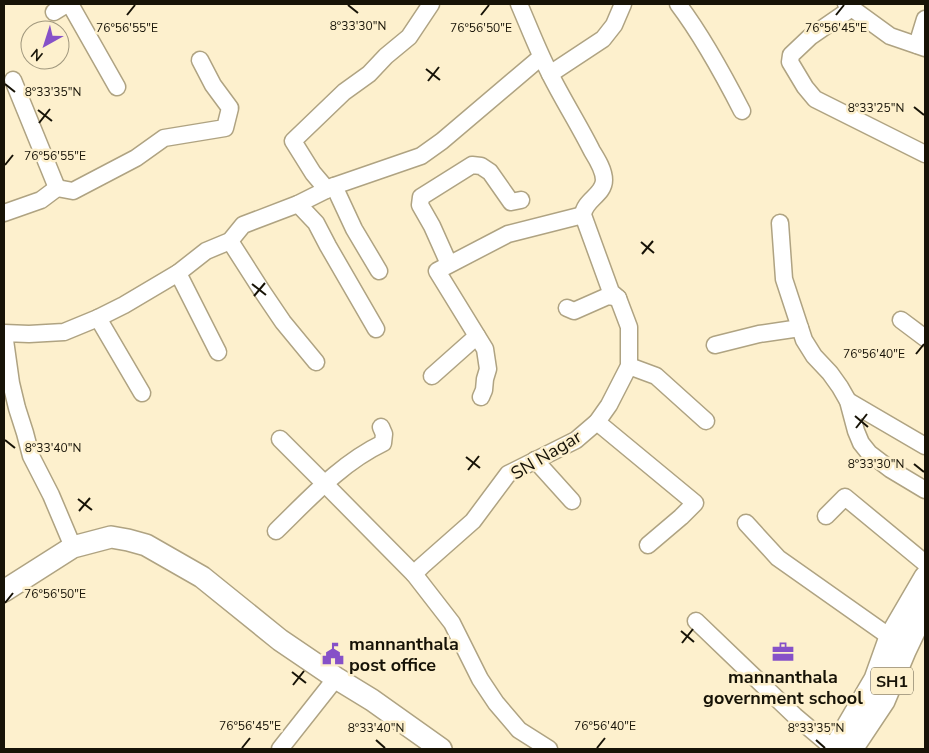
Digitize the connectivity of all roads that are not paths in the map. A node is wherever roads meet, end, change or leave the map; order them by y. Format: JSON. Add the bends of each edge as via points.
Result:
{"nodes":[{"id":1,"x":431,"y":4,"type":"edge"},
{"id":2,"x":519,"y":4,"type":"edge"},
{"id":3,"x":622,"y":4,"type":"edge"},
{"id":4,"x":678,"y":4,"type":"edge"},
{"id":5,"x":849,"y":6,"type":"edge"},
{"id":6,"x":64,"y":7,"type":"edge"},
{"id":7,"x":925,"y":18,"type":"edge"},
{"id":8,"x":921,"y":47,"type":"edge"},
{"id":9,"x":541,"y":57,"type":"junction"},
{"id":10,"x":200,"y":60,"type":"dead end"},
{"id":11,"x":550,"y":74,"type":"junction"},
{"id":12,"x":13,"y":80,"type":"dead end"},
{"id":13,"x":117,"y":87,"type":"dead end"},
{"id":14,"x":742,"y":111,"type":"dead end"},
{"id":15,"x":925,"y":154,"type":"edge"},
{"id":16,"x":57,"y":188,"type":"junction"},
{"id":17,"x":330,"y":188,"type":"junction"},
{"id":18,"x":521,"y":200,"type":"dead end"},
{"id":19,"x":298,"y":204,"type":"junction"},
{"id":20,"x":4,"y":213,"type":"edge"},
{"id":21,"x":583,"y":215,"type":"junction"},
{"id":22,"x":780,"y":223,"type":"dead end"},
{"id":23,"x":230,"y":241,"type":"junction"},
{"id":24,"x":449,"y":264,"type":"junction"},
{"id":25,"x":379,"y":271,"type":"dead end"},
{"id":26,"x":178,"y":273,"type":"junction"},
{"id":27,"x":618,"y":298,"type":"junction"},
{"id":28,"x":567,"y":308,"type":"dead end"},
{"id":29,"x":98,"y":318,"type":"junction"},
{"id":30,"x":901,"y":320,"type":"dead end"},
{"id":31,"x":800,"y":328,"type":"junction"},
{"id":32,"x":376,"y":329,"type":"dead end"},
{"id":33,"x":4,"y":333,"type":"edge"},
{"id":34,"x":477,"y":336,"type":"junction"},
{"id":35,"x":925,"y":338,"type":"edge"},
{"id":36,"x":715,"y":345,"type":"dead end"},
{"id":37,"x":218,"y":352,"type":"dead end"},
{"id":38,"x":316,"y":362,"type":"dead end"},
{"id":39,"x":629,"y":366,"type":"junction"},
{"id":40,"x":432,"y":376,"type":"dead end"},
{"id":41,"x":142,"y":393,"type":"dead end"},
{"id":42,"x":481,"y":397,"type":"dead end"},
{"id":43,"x":848,"y":401,"type":"junction"},
{"id":44,"x":706,"y":421,"type":"dead end"},
{"id":45,"x":597,"y":422,"type":"junction"},
{"id":46,"x":381,"y":427,"type":"dead end"},
{"id":47,"x":280,"y":439,"type":"dead end"},
{"id":48,"x":925,"y":446,"type":"edge"},
{"id":49,"x":535,"y":460,"type":"junction"},
{"id":50,"x":325,"y":484,"type":"junction"},
{"id":51,"x":925,"y":490,"type":"edge"},
{"id":52,"x":572,"y":501,"type":"dead end"},
{"id":53,"x":826,"y":516,"type":"dead end"},
{"id":54,"x":746,"y":523,"type":"dead end"},
{"id":55,"x":276,"y":531,"type":"dead end"},
{"id":56,"x":648,"y":545,"type":"dead end"},
{"id":57,"x":72,"y":547,"type":"junction"},
{"id":58,"x":925,"y":563,"type":"edge"},
{"id":59,"x":414,"y":574,"type":"junction"},
{"id":60,"x":925,"y":577,"type":"edge"},
{"id":61,"x":4,"y":591,"type":"edge"},
{"id":62,"x":925,"y":609,"type":"edge"},
{"id":63,"x":696,"y":621,"type":"dead end"},
{"id":64,"x":890,"y":637,"type":"junction"},
{"id":65,"x":336,"y":678,"type":"junction"},
{"id":66,"x":280,"y":749,"type":"edge"},
{"id":67,"x":441,"y":749,"type":"edge"},
{"id":68,"x":549,"y":749,"type":"edge"},
{"id":69,"x":840,"y":749,"type":"edge"}],
"edges":[{"from":1,"to":17,"type":"street","via":[[409,37],[293,141],[313,173]]},
{"from":2,"to":9,"type":"street"},
{"from":3,"to":11,"type":"street","via":[[614,25],[603,38]]},
{"from":4,"to":14,"type":"street","via":[[702,39]]},
{"from":5,"to":8,"type":"street","via":[[890,36]]},
{"from":5,"to":15,"type":"street","via":[[791,55],[790,62],[815,100]]},
{"from":6,"to":13,"type":"street"},
{"from":7,"to":8,"type":"street"},
{"from":9,"to":11,"type":"street"},
{"from":9,"to":17,"type":"street","via":[[421,156]]},
{"from":10,"to":16,"type":"street","via":[[230,108],[225,128],[164,138],[136,158],[73,191]]},
{"from":11,"to":21,"type":"street","via":[[604,177],[603,186]]},
{"from":12,"to":16,"type":"street"},
{"from":16,"to":20,"type":"street","via":[[41,200]]},
{"from":17,"to":19,"type":"street"},
{"from":17,"to":25,"type":"street"},
{"from":18,"to":24,"type":"street","via":[[511,202],[490,172],[472,165],[420,197],[420,205]]},
{"from":19,"to":23,"type":"street","via":[[244,225]]},
{"from":19,"to":32,"type":"street","via":[[316,223]]},
{"from":21,"to":24,"type":"street","via":[[508,234]]},
{"from":21,"to":27,"type":"street","name":"SN Nagar","via":[[610,292]]},
{"from":22,"to":31,"type":"street","via":[[784,279]]},
{"from":23,"to":26,"type":"street","via":[[206,251]]},
{"from":23,"to":38,"type":"street","via":[[283,322]]},
{"from":24,"to":34,"type":"street","via":[[437,270]]},
{"from":26,"to":29,"type":"street"},
{"from":26,"to":37,"type":"street"},
{"from":27,"to":28,"type":"street","via":[[608,296],[574,311]]},
{"from":27,"to":39,"type":"street","name":"SN Nagar","via":[[629,327]]},
{"from":29,"to":33,"type":"street","via":[[64,332]]},
{"from":29,"to":41,"type":"street"},
{"from":30,"to":35,"type":"street"},
{"from":31,"to":36,"type":"street"},
{"from":31,"to":43,"type":"street","via":[[814,356],[830,373]]},
{"from":33,"to":57,"type":"street","via":[[11,383],[31,456]]},
{"from":34,"to":40,"type":"street"},
{"from":34,"to":42,"type":"street","via":[[485,349],[488,369]]},
{"from":39,"to":44,"type":"street","via":[[656,376]]},
{"from":39,"to":45,"type":"street","name":"SN Nagar","via":[[610,405]]},
{"from":43,"to":48,"type":"street"},
{"from":43,"to":51,"type":"street","via":[[861,444],[890,469]]},
{"from":45,"to":49,"type":"street","name":"SN Nagar","via":[[576,440]]},
{"from":45,"to":56,"type":"street","via":[[695,503]]},
{"from":46,"to":50,"type":"street","via":[[383,442],[344,467]]},
{"from":47,"to":50,"type":"street"},
{"from":49,"to":52,"type":"street"},
{"from":49,"to":59,"type":"street","name":"SN Nagar","via":[[508,474],[473,521]]},
{"from":50,"to":55,"type":"street"},
{"from":50,"to":59,"type":"street"},
{"from":53,"to":58,"type":"street","via":[[845,497]]},
{"from":54,"to":64,"type":"street","via":[[778,558]]},
{"from":57,"to":61,"type":"main road"},
{"from":57,"to":65,"type":"main road","via":[[111,537],[146,546],[202,577],[280,640]]},
{"from":59,"to":68,"type":"street","via":[[452,623],[496,703],[519,730]]},
{"from":60,"to":64,"type":"main road","number":"SH1"},
{"from":62,"to":69,"type":"main road","number":"SH1","via":[[884,701]]},
{"from":63,"to":69,"type":"street","via":[[795,716]]},
{"from":64,"to":69,"type":"main road","number":"SH1","via":[[875,679]]},
{"from":65,"to":66,"type":"street"},
{"from":65,"to":67,"type":"main road"}]}
